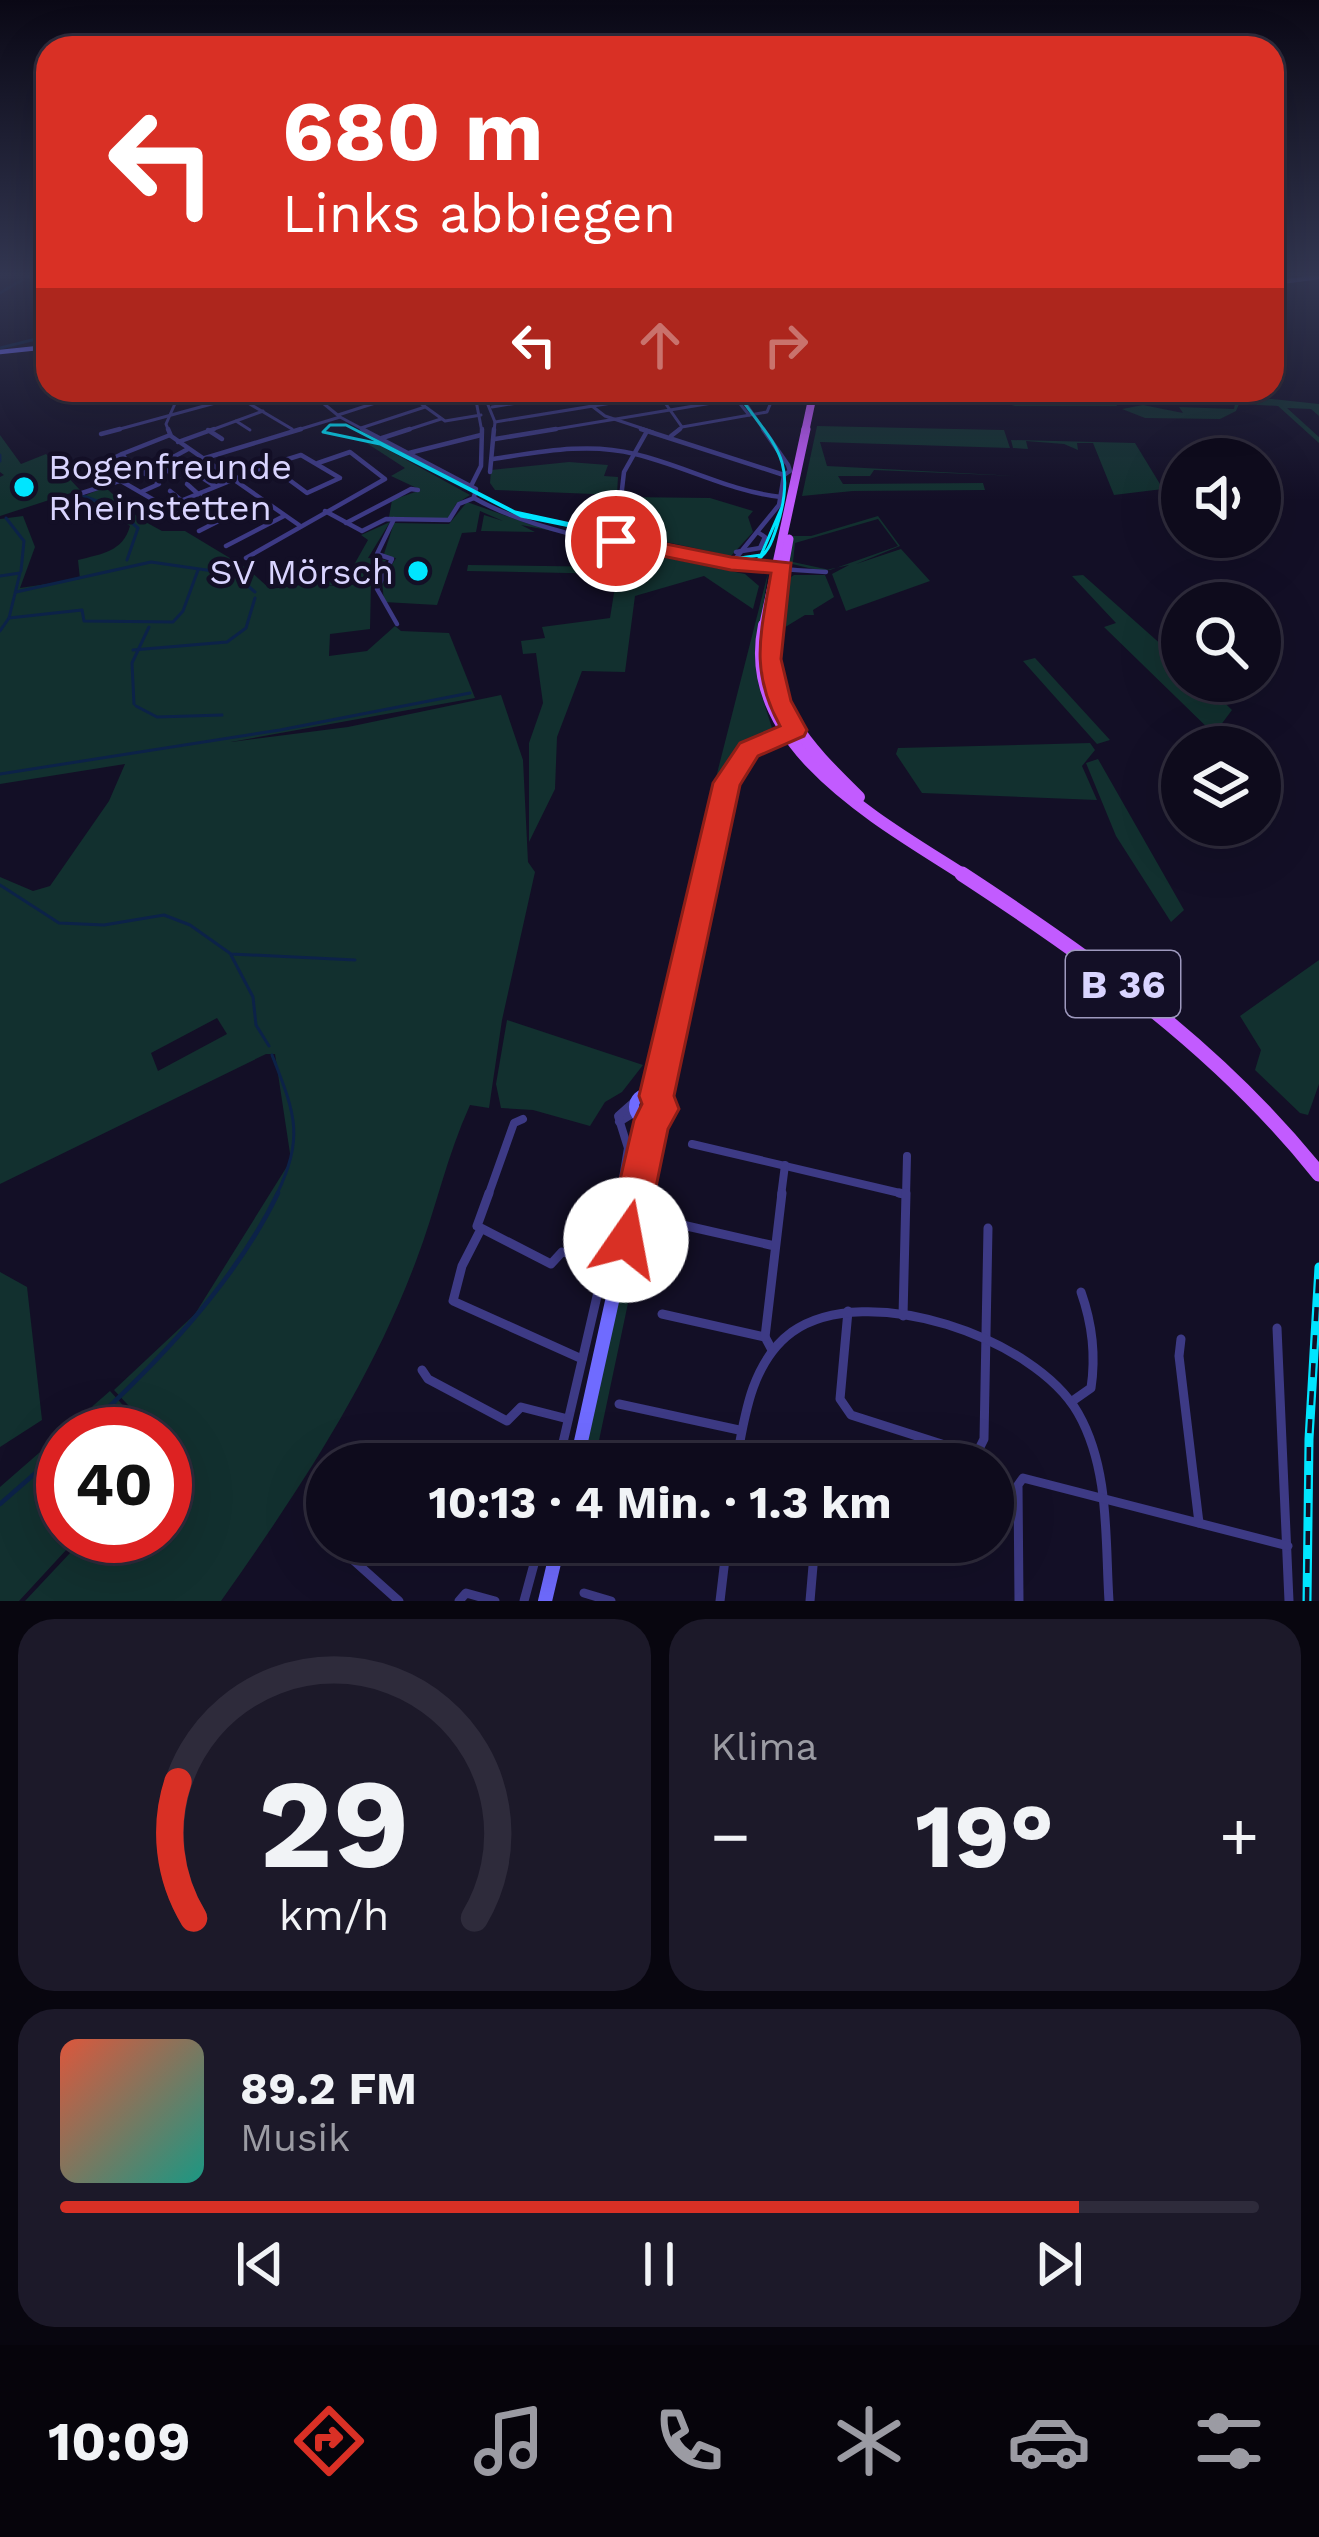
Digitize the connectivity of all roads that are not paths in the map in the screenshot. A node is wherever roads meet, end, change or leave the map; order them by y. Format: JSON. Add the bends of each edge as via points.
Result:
{"nodes":[{"id":1,"x":175,"y":402,"type":"edge"},
{"id":2,"x":220,"y":402,"type":"edge"},
{"id":3,"x":247,"y":402,"type":"edge"},
{"id":4,"x":322,"y":402,"type":"edge"},
{"id":5,"x":368,"y":402,"type":"edge"},
{"id":6,"x":376,"y":402,"type":"edge"},
{"id":7,"x":419,"y":402,"type":"edge"},
{"id":8,"x":481,"y":402,"type":"edge"},
{"id":9,"x":488,"y":402,"type":"edge"},
{"id":10,"x":519,"y":402,"type":"edge"},
{"id":11,"x":582,"y":402,"type":"edge"},
{"id":12,"x":610,"y":402,"type":"edge"},
{"id":13,"x":665,"y":402,"type":"edge"},
{"id":14,"x":718,"y":402,"type":"edge"},
{"id":15,"x":739,"y":402,"type":"edge"},
{"id":16,"x":742,"y":402,"type":"edge"},
{"id":17,"x":772,"y":402,"type":"edge"},
{"id":18,"x":815,"y":402,"type":"edge"},
{"id":19,"x":371,"y":404,"type":"junction"},
{"id":20,"x":425,"y":407,"type":"junction"},
{"id":21,"x":492,"y":407,"type":"junction"},
{"id":22,"x":586,"y":407,"type":"junction"},
{"id":23,"x":670,"y":410,"type":"junction"},
{"id":24,"x":262,"y":411,"type":"junction"},
{"id":25,"x":481,"y":415,"type":"junction"},
{"id":26,"x":751,"y":415,"type":"junction"},
{"id":27,"x":169,"y":416,"type":"junction"},
{"id":28,"x":339,"y":416,"type":"junction"},
{"id":29,"x":441,"y":419,"type":"junction"},
{"id":30,"x":612,"y":419,"type":"junction"},
{"id":31,"x":236,"y":421,"type":"junction"},
{"id":32,"x":495,"y":422,"type":"junction"},
{"id":33,"x":682,"y":427,"type":"junction"},
{"id":34,"x":361,"y":428,"type":"junction"},
{"id":35,"x":292,"y":429,"type":"junction"},
{"id":36,"x":208,"y":430,"type":"junction"},
{"id":37,"x":250,"y":430,"type":"dead end"},
{"id":38,"x":646,"y":433,"type":"junction"},
{"id":39,"x":100,"y":434,"type":"dead end"},
{"id":40,"x":170,"y":435,"type":"junction"},
{"id":41,"x":481,"y":435,"type":"junction"},
{"id":42,"x":671,"y":436,"type":"junction"},
{"id":43,"x":222,"y":439,"type":"dead end"},
{"id":44,"x":382,"y":439,"type":"junction"},
{"id":45,"x":495,"y":439,"type":"junction"},
{"id":46,"x":178,"y":442,"type":"junction"},
{"id":47,"x":188,"y":449,"type":"junction"},
{"id":48,"x":409,"y":453,"type":"junction"},
{"id":49,"x":632,"y":453,"type":"junction"},
{"id":50,"x":122,"y":454,"type":"dead end"},
{"id":51,"x":172,"y":456,"type":"junction"},
{"id":52,"x":202,"y":459,"type":"junction"},
{"id":53,"x":493,"y":459,"type":"junction"},
{"id":54,"x":318,"y":463,"type":"junction"},
{"id":55,"x":159,"y":465,"type":"junction"},
{"id":56,"x":268,"y":465,"type":"junction"},
{"id":57,"x":490,"y":472,"type":"dead end"},
{"id":58,"x":144,"y":473,"type":"junction"},
{"id":59,"x":786,"y":474,"type":"junction"},
{"id":60,"x":178,"y":478,"type":"dead end"},
{"id":61,"x":229,"y":479,"type":"junction"},
{"id":62,"x":121,"y":481,"type":"junction"},
{"id":63,"x":187,"y":484,"type":"dead end"},
{"id":64,"x":214,"y":486,"type":"junction"},
{"id":65,"x":471,"y":486,"type":"junction"},
{"id":66,"x":418,"y":490,"type":"dead end"},
{"id":67,"x":170,"y":491,"type":"dead end"},
{"id":68,"x":139,"y":492,"type":"junction"},
{"id":69,"x":82,"y":493,"type":"dead end"},
{"id":70,"x":200,"y":493,"type":"junction"},
{"id":71,"x":781,"y":497,"type":"junction"},
{"id":72,"x":474,"y":499,"type":"junction"},
{"id":73,"x":260,"y":500,"type":"junction"},
{"id":74,"x":182,"y":501,"type":"junction"},
{"id":75,"x":166,"y":507,"type":"junction"},
{"id":76,"x":326,"y":511,"type":"junction"},
{"id":77,"x":284,"y":516,"type":"junction"},
{"id":78,"x":394,"y":519,"type":"junction"},
{"id":79,"x":346,"y":524,"type":"junction"},
{"id":80,"x":298,"y":525,"type":"junction"},
{"id":81,"x":199,"y":531,"type":"dead end"},
{"id":82,"x":758,"y":532,"type":"junction"},
{"id":83,"x":229,"y":535,"type":"dead end"},
{"id":84,"x":237,"y":540,"type":"junction"},
{"id":85,"x":616,"y":541,"type":"junction"},
{"id":86,"x":226,"y":545,"type":"dead end"},
{"id":87,"x":736,"y":552,"type":"junction"},
{"id":88,"x":246,"y":558,"type":"dead end"},
{"id":89,"x":731,"y":564,"type":"junction"},
{"id":90,"x":741,"y":565,"type":"junction"},
{"id":91,"x":754,"y":565,"type":"junction"},
{"id":92,"x":778,"y":569,"type":"junction"},
{"id":93,"x":801,"y":572,"type":"junction"},
{"id":94,"x":813,"y":572,"type":"junction"},
{"id":95,"x":826,"y":572,"type":"dead end"},
{"id":96,"x":397,"y":624,"type":"dead end"},
{"id":97,"x":784,"y":732,"type":"junction"},
{"id":98,"x":644,"y":1107,"type":"junction"},
{"id":99,"x":523,"y":1119,"type":"dead end"},
{"id":100,"x":692,"y":1144,"type":"dead end"},
{"id":101,"x":908,"y":1156,"type":"dead end"},
{"id":102,"x":785,"y":1165,"type":"junction"},
{"id":103,"x":1319,"y":1174,"type":"edge"},
{"id":104,"x":904,"y":1194,"type":"junction"},
{"id":105,"x":678,"y":1224,"type":"dead end"},
{"id":106,"x":481,"y":1228,"type":"junction"},
{"id":107,"x":988,"y":1228,"type":"dead end"},
{"id":108,"x":775,"y":1246,"type":"junction"},
{"id":109,"x":603,"y":1262,"type":"junction"},
{"id":110,"x":1081,"y":1292,"type":"dead end"},
{"id":111,"x":848,"y":1311,"type":"junction"},
{"id":112,"x":662,"y":1315,"type":"dead end"},
{"id":113,"x":903,"y":1316,"type":"junction"},
{"id":114,"x":1277,"y":1328,"type":"dead end"},
{"id":115,"x":982,"y":1334,"type":"junction"},
{"id":116,"x":765,"y":1337,"type":"junction"},
{"id":117,"x":1181,"y":1340,"type":"dead end"},
{"id":118,"x":772,"y":1350,"type":"junction"},
{"id":119,"x":581,"y":1359,"type":"junction"},
{"id":120,"x":422,"y":1370,"type":"dead end"},
{"id":121,"x":1070,"y":1402,"type":"junction"},
{"id":122,"x":619,"y":1404,"type":"dead end"},
{"id":123,"x":568,"y":1419,"type":"junction"},
{"id":124,"x":740,"y":1430,"type":"junction"},
{"id":125,"x":563,"y":1443,"type":"edge"},
{"id":126,"x":581,"y":1443,"type":"edge"},
{"id":127,"x":738,"y":1443,"type":"edge"},
{"id":128,"x":1101,"y":1496,"type":"junction"},
{"id":129,"x":1199,"y":1523,"type":"junction"},
{"id":130,"x":1288,"y":1546,"type":"junction"},
{"id":131,"x":356,"y":1563,"type":"edge"},
{"id":132,"x":534,"y":1563,"type":"edge"},
{"id":133,"x":554,"y":1563,"type":"edge"},
{"id":134,"x":725,"y":1563,"type":"edge"},
{"id":135,"x":813,"y":1563,"type":"edge"},
{"id":136,"x":584,"y":1593,"type":"dead end"},
{"id":137,"x":399,"y":1601,"type":"edge"},
{"id":138,"x":459,"y":1601,"type":"edge"},
{"id":139,"x":495,"y":1601,"type":"edge"},
{"id":140,"x":524,"y":1601,"type":"edge"},
{"id":141,"x":544,"y":1601,"type":"edge"},
{"id":142,"x":611,"y":1601,"type":"edge"},
{"id":143,"x":720,"y":1601,"type":"edge"},
{"id":144,"x":810,"y":1601,"type":"edge"},
{"id":145,"x":1019,"y":1601,"type":"edge"},
{"id":146,"x":1109,"y":1601,"type":"edge"},
{"id":147,"x":1289,"y":1601,"type":"edge"}],
"edges":[{"from":1,"to":27,"type":"street"},
{"from":2,"to":27,"type":"street"},
{"from":3,"to":24,"type":"street"},
{"from":4,"to":28,"type":"street"},
{"from":5,"to":19,"type":"street"},
{"from":6,"to":19,"type":"street"},
{"from":7,"to":20,"type":"street"},
{"from":8,"to":25,"type":"street"},
{"from":9,"to":21,"type":"street"},
{"from":10,"to":21,"type":"street"},
{"from":11,"to":22,"type":"street"},
{"from":12,"to":22,"type":"street"},
{"from":13,"to":23,"type":"street"},
{"from":14,"to":23,"type":"street"},
{"from":15,"to":26,"type":"street"},
{"from":16,"to":26,"type":"street"},
{"from":17,"to":26,"type":"street"},
{"from":18,"to":92,"type":"main road","number":"B 36"},
{"from":19,"to":28,"type":"street"},
{"from":20,"to":29,"type":"street"},
{"from":20,"to":34,"type":"street"},
{"from":21,"to":32,"type":"street"},
{"from":22,"to":30,"type":"street"},
{"from":22,"to":32,"type":"street"},
{"from":23,"to":30,"type":"street"},
{"from":23,"to":33,"type":"street"},
{"from":24,"to":31,"type":"street"},
{"from":24,"to":35,"type":"street"},
{"from":25,"to":29,"type":"street"},
{"from":25,"to":41,"type":"street"},
{"from":26,"to":33,"type":"street"},
{"from":26,"to":59,"type":"street"},
{"from":27,"to":39,"type":"street"},
{"from":27,"to":40,"type":"street"},
{"from":28,"to":34,"type":"street"},
{"from":28,"to":35,"type":"street"},
{"from":29,"to":44,"type":"street"},
{"from":30,"to":38,"type":"street"},
{"from":30,"to":45,"type":"street"},
{"from":31,"to":36,"type":"street"},
{"from":31,"to":37,"type":"street"},
{"from":32,"to":45,"type":"street"},
{"from":33,"to":42,"type":"street"},
{"from":34,"to":44,"type":"street"},
{"from":35,"to":52,"type":"street"},
{"from":36,"to":43,"type":"street"},
{"from":36,"to":46,"type":"street"},
{"from":38,"to":42,"type":"street"},
{"from":38,"to":49,"type":"street"},
{"from":40,"to":46,"type":"street"},
{"from":40,"to":50,"type":"street"},
{"from":41,"to":48,"type":"street"},
{"from":41,"to":65,"type":"street"},
{"from":42,"to":59,"type":"street"},
{"from":44,"to":48,"type":"street"},
{"from":45,"to":53,"type":"street"},
{"from":46,"to":47,"type":"street"},
{"from":47,"to":51,"type":"street"},
{"from":47,"to":52,"type":"street"},
{"from":48,"to":65,"type":"street"},
{"from":49,"to":53,"type":"street","via":[[572,449]]},
{"from":49,"to":71,"type":"street","via":[[735,490]]},
{"from":49,"to":85,"type":"street"},
{"from":51,"to":55,"type":"street"},
{"from":51,"to":64,"type":"street"},
{"from":52,"to":61,"type":"street"},
{"from":53,"to":57,"type":"street"},
{"from":54,"to":56,"type":"street","via":[[301,455]]},
{"from":54,"to":56,"type":"street","via":[[340,478],[310,493]]},
{"from":54,"to":76,"type":"street","via":[[350,452],[385,477]]},
{"from":55,"to":58,"type":"street"},
{"from":55,"to":60,"type":"street"},
{"from":56,"to":61,"type":"street"},
{"from":58,"to":62,"type":"street"},
{"from":58,"to":68,"type":"street","via":[[159,484]]},
{"from":59,"to":71,"type":"street"},
{"from":61,"to":64,"type":"street"},
{"from":61,"to":73,"type":"street"},
{"from":62,"to":68,"type":"street"},
{"from":62,"to":69,"type":"street"},
{"from":63,"to":70,"type":"street"},
{"from":64,"to":70,"type":"street"},
{"from":65,"to":72,"type":"street"},
{"from":66,"to":79,"type":"street"},
{"from":67,"to":74,"type":"street"},
{"from":68,"to":75,"type":"street"},
{"from":70,"to":74,"type":"street"},
{"from":70,"to":75,"type":"street","via":[[213,501],[181,516]]},
{"from":71,"to":82,"type":"street"},
{"from":72,"to":78,"type":"street","via":[[459,503],[449,520]]},
{"from":72,"to":85,"type":"street","via":[[518,519]]},
{"from":73,"to":77,"type":"street"},
{"from":73,"to":81,"type":"street"},
{"from":74,"to":75,"type":"street"},
{"from":76,"to":79,"type":"street"},
{"from":76,"to":80,"type":"street"},
{"from":77,"to":80,"type":"street"},
{"from":77,"to":84,"type":"street"},
{"from":78,"to":79,"type":"street","via":[[362,531]]},
{"from":78,"to":96,"type":"street","via":[[377,554],[392,559],[377,594]]},
{"from":80,"to":88,"type":"street"},
{"from":82,"to":87,"type":"street"},
{"from":82,"to":87,"type":"street","via":[[765,537],[760,548]]},
{"from":83,"to":84,"type":"street"},
{"from":84,"to":86,"type":"street"},
{"from":85,"to":89,"type":"street"},
{"from":87,"to":89,"type":"street"},
{"from":89,"to":90,"type":"street"},
{"from":90,"to":91,"type":"street"},
{"from":90,"to":92,"type":"street"},
{"from":91,"to":92,"type":"street"},
{"from":91,"to":92,"type":"street"},
{"from":92,"to":93,"type":"street"},
{"from":92,"to":93,"type":"street"},
{"from":92,"to":94,"type":"street"},
{"from":92,"to":97,"type":"main road","number":"B 36","via":[[769,659]]},
{"from":92,"to":97,"type":"main road","number":"B 36","via":[[758,651]]},
{"from":93,"to":94,"type":"street"},
{"from":94,"to":95,"type":"street"},
{"from":97,"to":98,"type":"street","via":[[758,743],[727,783],[663,1065]]},
{"from":97,"to":103,"type":"main road","number":"B 36","via":[[896,830],[1175,1024],[1267,1111]]},
{"from":98,"to":109,"type":"street","via":[[619,1122],[628,1155]]},
{"from":98,"to":126,"type":"street","via":[[644,1158]]},
{"from":99,"to":106,"type":"street","via":[[514,1123]]},
{"from":100,"to":102,"type":"street"},
{"from":101,"to":104,"type":"street"},
{"from":102,"to":104,"type":"street"},
{"from":102,"to":108,"type":"street"},
{"from":104,"to":113,"type":"street"},
{"from":105,"to":108,"type":"street"},
{"from":106,"to":109,"type":"street","via":[[551,1264],[562,1252]]},
{"from":106,"to":119,"type":"street","via":[[453,1301]]},
{"from":107,"to":115,"type":"street"},
{"from":108,"to":116,"type":"street"},
{"from":109,"to":119,"type":"street"},
{"from":110,"to":121,"type":"street","via":[[1094,1374],[1090,1388]]},
{"from":111,"to":113,"type":"street"},
{"from":111,"to":115,"type":"street","via":[[840,1399],[851,1415],[976,1455],[984,1439]]},
{"from":111,"to":118,"type":"street","via":[[800,1327]]},
{"from":112,"to":116,"type":"street"},
{"from":113,"to":115,"type":"street"},
{"from":114,"to":130,"type":"street"},
{"from":115,"to":121,"type":"street","via":[[1037,1364]]},
{"from":116,"to":118,"type":"street"},
{"from":117,"to":129,"type":"street"},
{"from":118,"to":124,"type":"street"},
{"from":119,"to":123,"type":"street"},
{"from":120,"to":123,"type":"street","via":[[508,1421],[521,1407]]},
{"from":121,"to":128,"type":"street","via":[[1093,1447]]},
{"from":122,"to":124,"type":"street"},
{"from":123,"to":125,"type":"street"},
{"from":124,"to":127,"type":"street"},
{"from":128,"to":129,"type":"street"},
{"from":128,"to":145,"type":"street","via":[[1020,1479]]},
{"from":128,"to":146,"type":"street"},
{"from":129,"to":130,"type":"street"},
{"from":130,"to":147,"type":"street"},
{"from":131,"to":137,"type":"street"},
{"from":132,"to":140,"type":"street"},
{"from":133,"to":141,"type":"street"},
{"from":134,"to":143,"type":"street"},
{"from":135,"to":144,"type":"street"},
{"from":136,"to":142,"type":"street"},
{"from":138,"to":139,"type":"street","via":[[466,1593]]}]}
